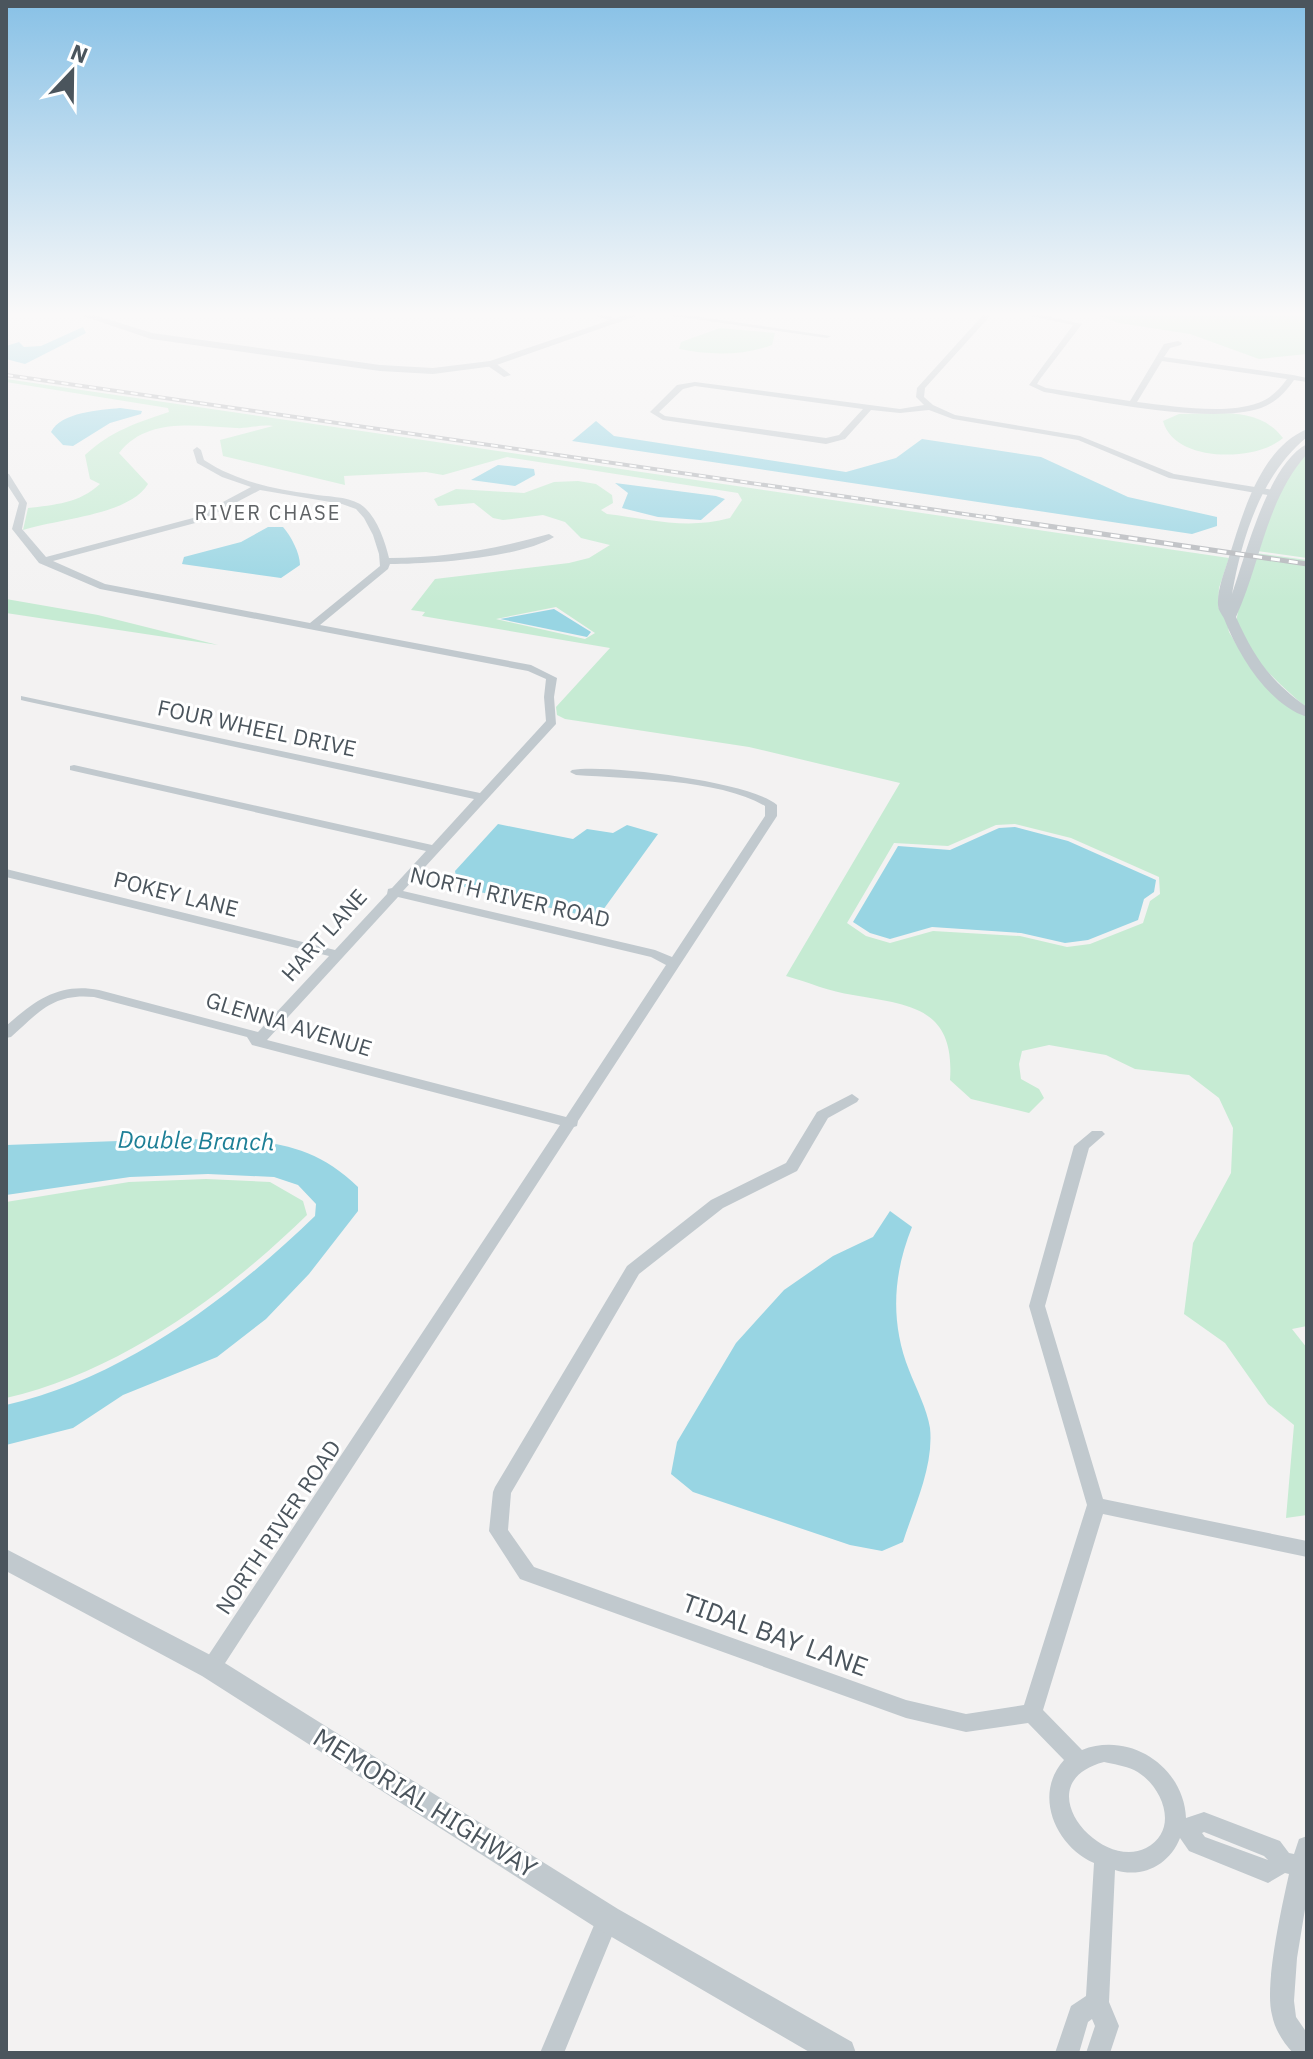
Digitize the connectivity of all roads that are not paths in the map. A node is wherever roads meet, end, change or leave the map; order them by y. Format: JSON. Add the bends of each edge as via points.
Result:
{"nodes":[{"id":1,"x":655,"y":411,"type":"edge"},
{"id":2,"x":865,"y":411,"type":"edge"},
{"id":3,"x":941,"y":411,"type":"edge"},
{"id":4,"x":1307,"y":432,"type":"edge"},
{"id":5,"x":1307,"y":447,"type":"edge"},
{"id":6,"x":197,"y":450,"type":"dead end"},
{"id":7,"x":6,"y":476,"type":"edge"},
{"id":8,"x":258,"y":487,"type":"junction"},
{"id":9,"x":1255,"y":490,"type":"junction"},
{"id":10,"x":1273,"y":493,"type":"junction"},
{"id":11,"x":372,"y":500,"type":"dead end"},
{"id":12,"x":355,"y":505,"type":"junction"},
{"id":13,"x":549,"y":537,"type":"dead end"},
{"id":14,"x":42,"y":561,"type":"junction"},
{"id":15,"x":387,"y":561,"type":"junction"},
{"id":16,"x":1231,"y":615,"type":"junction"},
{"id":17,"x":312,"y":627,"type":"junction"},
{"id":18,"x":25,"y":698,"type":"dead end"},
{"id":19,"x":1307,"y":713,"type":"edge"},
{"id":20,"x":74,"y":768,"type":"dead end"},
{"id":21,"x":576,"y":772,"type":"dead end"},
{"id":22,"x":481,"y":797,"type":"junction"},
{"id":23,"x":432,"y":849,"type":"junction"},
{"id":24,"x":6,"y":873,"type":"edge"},
{"id":25,"x":392,"y":892,"type":"junction"},
{"id":26,"x":337,"y":954,"type":"junction"},
{"id":27,"x":674,"y":964,"type":"junction"},
{"id":28,"x":6,"y":1034,"type":"edge"},
{"id":29,"x":257,"y":1042,"type":"junction"},
{"id":30,"x":852,"y":1099,"type":"dead end"},
{"id":31,"x":572,"y":1123,"type":"junction"},
{"id":32,"x":1097,"y":1134,"type":"dead end"},
{"id":33,"x":1096,"y":1505,"type":"junction"},
{"id":34,"x":1307,"y":1549,"type":"edge"},
{"id":35,"x":6,"y":1559,"type":"edge"},
{"id":36,"x":211,"y":1668,"type":"junction"},
{"id":37,"x":1032,"y":1713,"type":"junction"},
{"id":38,"x":1079,"y":1761,"type":"junction"},
{"id":39,"x":1182,"y":1827,"type":"junction"},
{"id":40,"x":1105,"y":1858,"type":"junction"},
{"id":41,"x":1297,"y":1858,"type":"edge"},
{"id":42,"x":608,"y":1919,"type":"junction"},
{"id":43,"x":1097,"y":2002,"type":"junction"},
{"id":44,"x":1307,"y":2050,"type":"edge"},
{"id":45,"x":552,"y":2053,"type":"edge"},
{"id":46,"x":841,"y":2053,"type":"edge"},
{"id":47,"x":1067,"y":2053,"type":"edge"},
{"id":48,"x":1098,"y":2053,"type":"edge"}],
"edges":[{"from":1,"to":2,"type":"street","via":[[663,418],[826,441],[842,437]]},
{"from":3,"to":9,"type":"street","via":[[1080,438],[1172,476]]},
{"from":4,"to":9,"type":"street","via":[[1281,454]]},
{"from":5,"to":10,"type":"street"},
{"from":6,"to":8,"type":"street","via":[[207,466]]},
{"from":7,"to":14,"type":"street","name":"NORTH RIVER ROAD","via":[[23,503],[17,529]]},
{"from":8,"to":12,"type":"street"},
{"from":8,"to":14,"type":"street","via":[[196,520]]},
{"from":9,"to":10,"type":"street"},
{"from":9,"to":16,"type":"street","via":[[1225,589],[1224,608]]},
{"from":10,"to":16,"type":"street"},
{"from":11,"to":12,"type":"street"},
{"from":12,"to":15,"type":"street","via":[[365,513]]},
{"from":13,"to":15,"type":"street","via":[[455,555]]},
{"from":14,"to":17,"type":"street","name":"NORTH RIVER ROAD","via":[[103,587]]},
{"from":15,"to":17,"type":"street","via":[[378,576]]},
{"from":16,"to":19,"type":"street","via":[[1242,646],[1263,675]]},
{"from":17,"to":22,"type":"street","name":"NORTH RIVER ROAD","via":[[531,668],[552,678],[552,722]]},
{"from":18,"to":22,"type":"street","name":"FOUR WHEEL DRIVE"},
{"from":20,"to":23,"type":"street"},
{"from":21,"to":27,"type":"street","via":[[672,779],[758,797],[771,805],[771,816]]},
{"from":22,"to":23,"type":"street","name":"NORTH RIVER ROAD"},
{"from":23,"to":25,"type":"street","name":"NORTH RIVER ROAD"},
{"from":24,"to":26,"type":"street","name":"POKEY LANE"},
{"from":25,"to":26,"type":"street","name":"HART LANE"},
{"from":25,"to":27,"type":"street","name":"NORTH RIVER ROAD","via":[[655,954]]},
{"from":26,"to":29,"type":"street","name":"HART LANE"},
{"from":27,"to":31,"type":"street","name":"NORTH RIVER ROAD"},
{"from":28,"to":29,"type":"street","name":"GLENNA AVENUE","via":[[50,996],[72,991],[252,1034]]},
{"from":29,"to":31,"type":"street","name":"GLENNA AVENUE"},
{"from":30,"to":37,"type":"street","name":"TIDAL BAY LANE","via":[[822,1115],[792,1167],[717,1204],[633,1270],[502,1492],[498,1531],[527,1573],[906,1709],[966,1723]]},
{"from":31,"to":36,"type":"street","name":"NORTH RIVER ROAD"},
{"from":32,"to":33,"type":"street","via":[[1082,1146],[1037,1306]]},
{"from":33,"to":34,"type":"street"},
{"from":33,"to":37,"type":"street"},
{"from":35,"to":36,"type":"street","name":"MEMORIAL HIGHWAY"},
{"from":36,"to":42,"type":"street","name":"MEMORIAL HIGHWAY"},
{"from":37,"to":38,"type":"street"},
{"from":38,"to":39,"type":"street","via":[[1104,1752],[1142,1762],[1170,1790]]},
{"from":38,"to":40,"type":"street","via":[[1061,1779],[1061,1815],[1071,1833]]},
{"from":39,"to":40,"type":"street","via":[[1160,1854],[1144,1861]]},
{"from":39,"to":41,"type":"street","via":[[1197,1844],[1268,1872]]},
{"from":40,"to":43,"type":"street"},
{"from":41,"to":44,"type":"street","via":[[1282,2010],[1292,2035]]},
{"from":42,"to":45,"type":"street"},
{"from":42,"to":46,"type":"street","name":"MEMORIAL HIGHWAY"},
{"from":43,"to":47,"type":"street","via":[[1079,2014]]},
{"from":43,"to":48,"type":"street","via":[[1107,2026]]}]}
